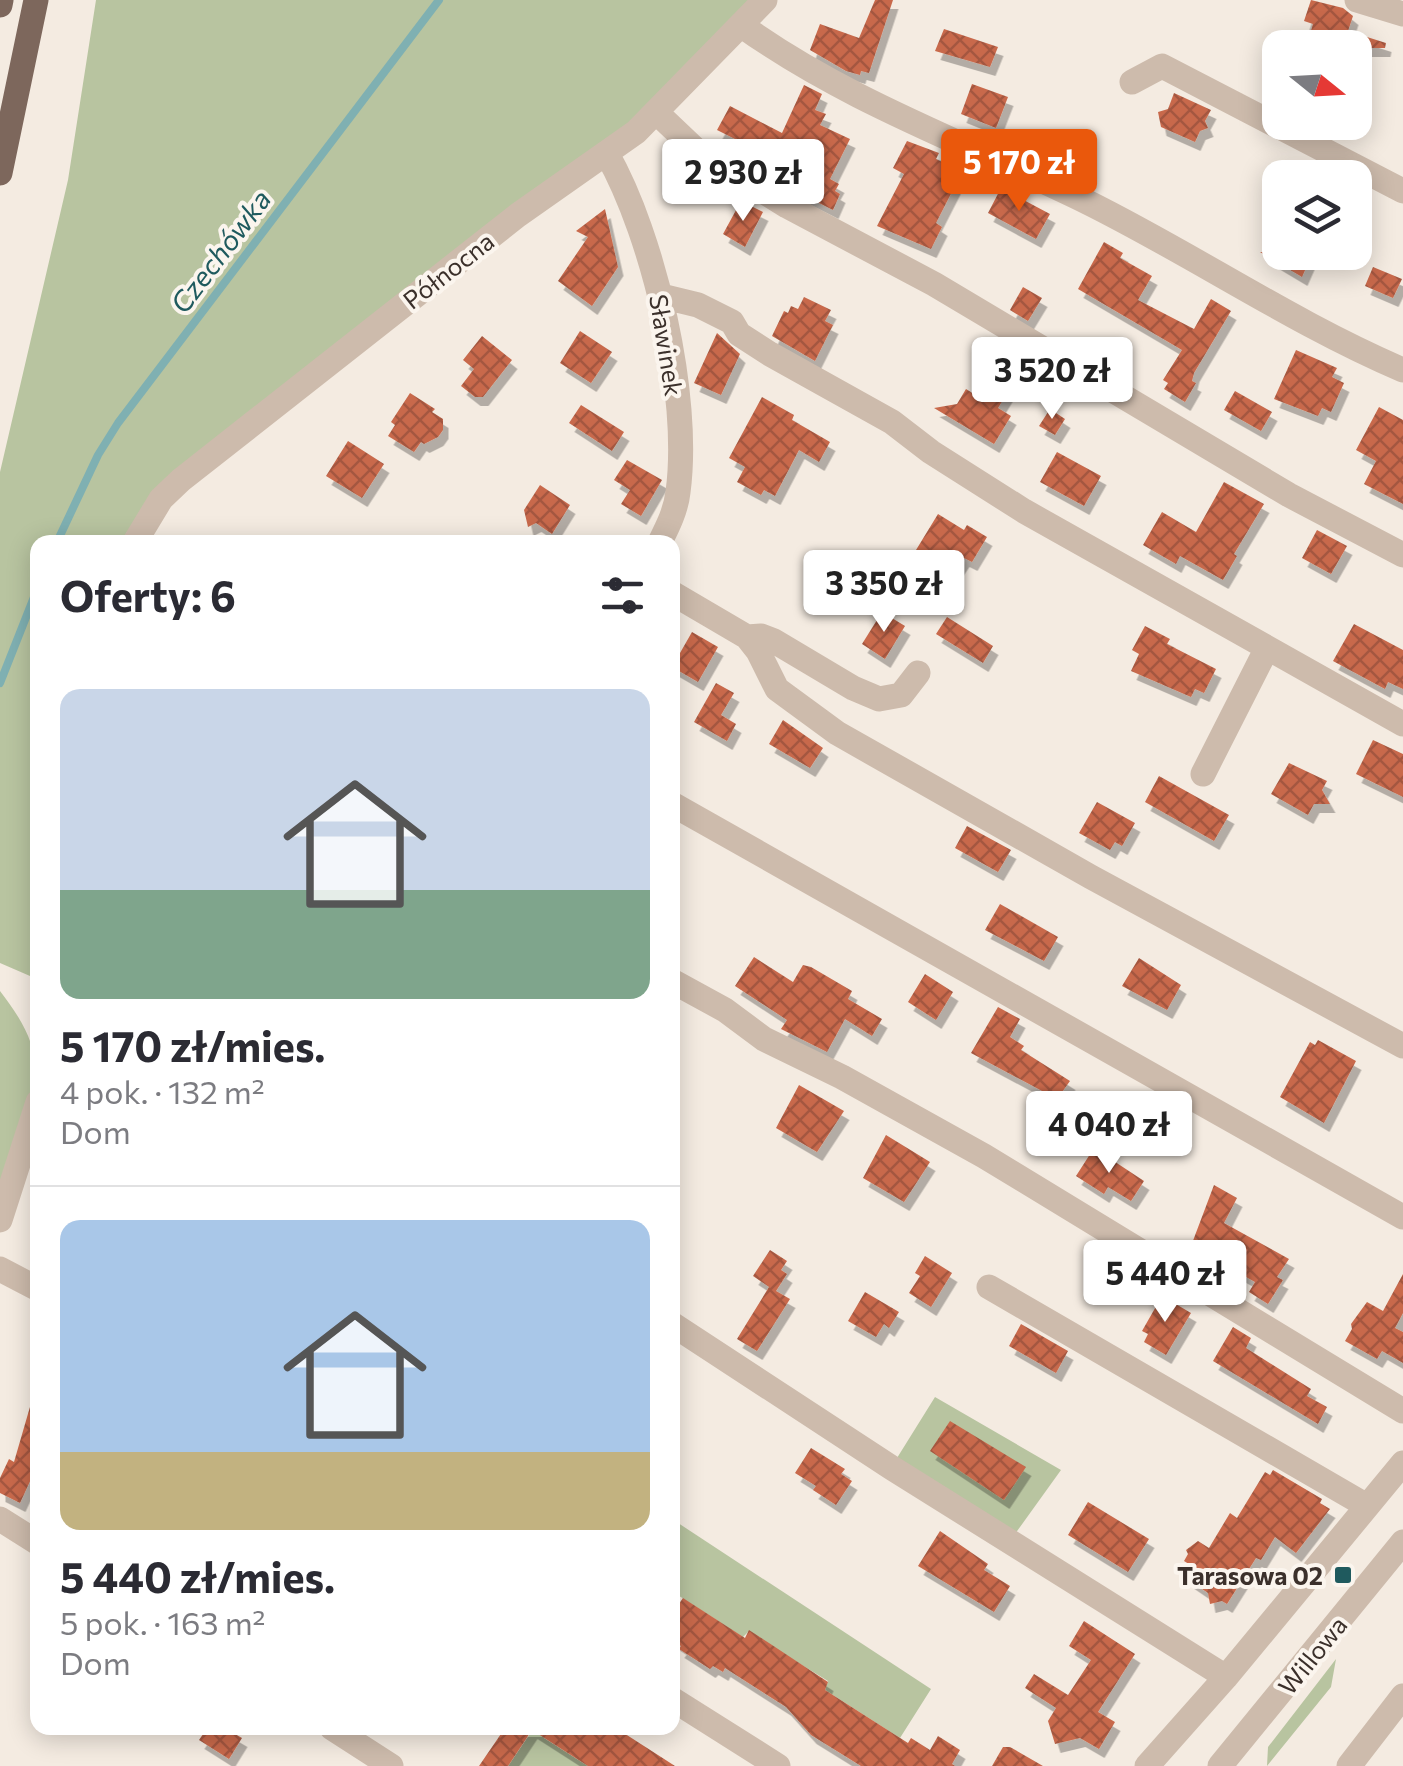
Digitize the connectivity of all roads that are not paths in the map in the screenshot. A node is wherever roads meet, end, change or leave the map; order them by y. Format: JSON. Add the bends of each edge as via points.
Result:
{"nodes":[{"id":1,"x":36,"y":0,"type":"edge"},
{"id":2,"x":764,"y":0,"type":"edge"},
{"id":3,"x":1357,"y":0,"type":"edge"},
{"id":4,"x":1403,"y":14,"type":"edge"},
{"id":5,"x":741,"y":25,"type":"junction"},
{"id":6,"x":1132,"y":82,"type":"dead end"},
{"id":7,"x":658,"y":113,"type":"junction"},
{"id":8,"x":606,"y":154,"type":"junction"},
{"id":9,"x":0,"y":173,"type":"edge"},
{"id":10,"x":1403,"y":191,"type":"edge"},
{"id":11,"x":661,"y":296,"type":"junction"},
{"id":12,"x":1403,"y":370,"type":"edge"},
{"id":13,"x":138,"y":535,"type":"edge"},
{"id":14,"x":664,"y":535,"type":"edge"},
{"id":15,"x":1403,"y":556,"type":"edge"},
{"id":16,"x":680,"y":598,"type":"edge"},
{"id":17,"x":747,"y":638,"type":"junction"},
{"id":18,"x":1268,"y":648,"type":"junction"},
{"id":19,"x":918,"y":673,"type":"dead end"},
{"id":20,"x":1403,"y":724,"type":"edge"},
{"id":21,"x":1203,"y":774,"type":"dead end"},
{"id":22,"x":680,"y":809,"type":"edge"},
{"id":23,"x":680,"y":985,"type":"edge"},
{"id":24,"x":1403,"y":1046,"type":"edge"},
{"id":25,"x":30,"y":1127,"type":"edge"},
{"id":26,"x":1403,"y":1217,"type":"edge"},
{"id":27,"x":0,"y":1220,"type":"edge"},
{"id":28,"x":0,"y":1269,"type":"edge"},
{"id":29,"x":30,"y":1285,"type":"edge"},
{"id":30,"x":990,"y":1288,"type":"dead end"},
{"id":31,"x":680,"y":1329,"type":"edge"},
{"id":32,"x":1403,"y":1411,"type":"edge"},
{"id":33,"x":1403,"y":1463,"type":"edge"},
{"id":34,"x":1367,"y":1506,"type":"junction"},
{"id":35,"x":0,"y":1520,"type":"edge"},
{"id":36,"x":30,"y":1538,"type":"edge"},
{"id":37,"x":1403,"y":1542,"type":"edge"},
{"id":38,"x":1226,"y":1677,"type":"junction"},
{"id":39,"x":1403,"y":1696,"type":"edge"},
{"id":40,"x":680,"y":1704,"type":"edge"},
{"id":41,"x":1393,"y":1725,"type":"edge"},
{"id":42,"x":343,"y":1735,"type":"edge"},
{"id":43,"x":1353,"y":1760,"type":"edge"},
{"id":44,"x":1229,"y":1763,"type":"edge"},
{"id":45,"x":392,"y":1766,"type":"edge"},
{"id":46,"x":778,"y":1766,"type":"edge"},
{"id":47,"x":1147,"y":1766,"type":"edge"}],
"edges":[{"from":1,"to":9,"type":"main road"},
{"from":2,"to":5,"type":"street","name":"Północna"},
{"from":3,"to":4,"type":"street"},
{"from":5,"to":7,"type":"street","name":"Północna"},
{"from":5,"to":12,"type":"street","via":[[786,58],[1089,203]]},
{"from":6,"to":10,"type":"street","via":[[1162,66],[1178,72]]},
{"from":7,"to":8,"type":"street","name":"Północna"},
{"from":7,"to":15,"type":"street","via":[[696,150],[787,206]]},
{"from":8,"to":11,"type":"street","name":"Sławinek"},
{"from":8,"to":13,"type":"street","name":"Północna","via":[[518,214],[201,463],[161,499]]},
{"from":11,"to":14,"type":"street","name":"Sławinek","via":[[680,442],[678,492]]},
{"from":11,"to":18,"type":"street","via":[[732,322],[739,334],[892,422],[1024,511]]},
{"from":16,"to":17,"type":"street"},
{"from":17,"to":19,"type":"street","via":[[774,641],[879,699],[901,695]]},
{"from":17,"to":24,"type":"street","via":[[776,689],[837,732]]},
{"from":18,"to":20,"type":"street"},
{"from":18,"to":21,"type":"street"},
{"from":22,"to":26,"type":"street"},
{"from":23,"to":32,"type":"street","via":[[764,1039],[984,1156]]},
{"from":25,"to":27,"type":"street"},
{"from":28,"to":29,"type":"street"},
{"from":30,"to":34,"type":"street"},
{"from":31,"to":38,"type":"street"},
{"from":33,"to":34,"type":"street"},
{"from":34,"to":38,"type":"street"},
{"from":35,"to":36,"type":"street"},
{"from":37,"to":44,"type":"street","name":"Willowa"},
{"from":38,"to":47,"type":"street"},
{"from":39,"to":41,"type":"street"},
{"from":40,"to":46,"type":"street"},
{"from":41,"to":43,"type":"street"},
{"from":42,"to":45,"type":"street"}]}
